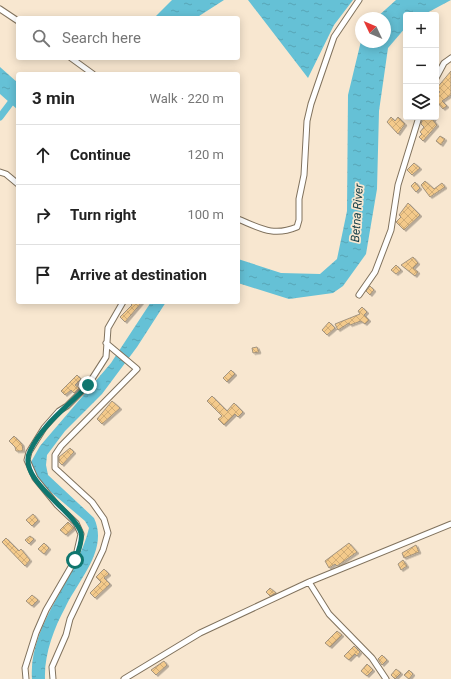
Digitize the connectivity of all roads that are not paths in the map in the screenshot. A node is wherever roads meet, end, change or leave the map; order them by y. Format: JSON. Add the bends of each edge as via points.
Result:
{"nodes":[{"id":1,"x":359,"y":0,"type":"edge"},
{"id":2,"x":0,"y":9,"type":"edge"},
{"id":3,"x":16,"y":20,"type":"edge"},
{"id":4,"x":451,"y":58,"type":"edge"},
{"id":5,"x":74,"y":60,"type":"edge"},
{"id":6,"x":90,"y":72,"type":"edge"},
{"id":7,"x":439,"y":72,"type":"edge"},
{"id":8,"x":418,"y":120,"type":"edge"},
{"id":9,"x":0,"y":172,"type":"edge"},
{"id":10,"x":16,"y":182,"type":"edge"},
{"id":11,"x":240,"y":220,"type":"edge"},
{"id":12,"x":359,"y":295,"type":"dead end"},
{"id":13,"x":121,"y":304,"type":"edge"},
{"id":14,"x":106,"y":343,"type":"junction"},
{"id":15,"x":451,"y":524,"type":"edge"},
{"id":16,"x":309,"y":582,"type":"junction"},
{"id":17,"x":26,"y":679,"type":"edge"},
{"id":18,"x":53,"y":679,"type":"edge"},
{"id":19,"x":124,"y":679,"type":"edge"},
{"id":20,"x":386,"y":679,"type":"edge"}],
"edges":[{"from":1,"to":11,"type":"street","via":[[334,37],[311,104],[307,121],[304,175],[297,227],[284,232],[266,230]]},
{"from":2,"to":3,"type":"street"},
{"from":4,"to":7,"type":"street","via":[[444,63]]},
{"from":5,"to":6,"type":"street"},
{"from":8,"to":12,"type":"street","via":[[398,185],[391,230],[376,272]]},
{"from":9,"to":10,"type":"street"},
{"from":13,"to":14,"type":"street","via":[[108,328]]},
{"from":14,"to":17,"type":"street","via":[[106,357],[97,372],[81,392],[44,428],[27,460],[34,478],[57,505],[76,522],[81,534],[75,560],[46,610],[36,633],[25,668]]},
{"from":14,"to":18,"type":"street","via":[[137,370],[55,455],[54,468],[92,502],[104,519],[108,532],[100,556],[70,619],[52,668]]},
{"from":15,"to":16,"type":"street"},
{"from":16,"to":19,"type":"street","via":[[200,633]]},
{"from":16,"to":20,"type":"street","via":[[329,614],[372,658]]}]}
